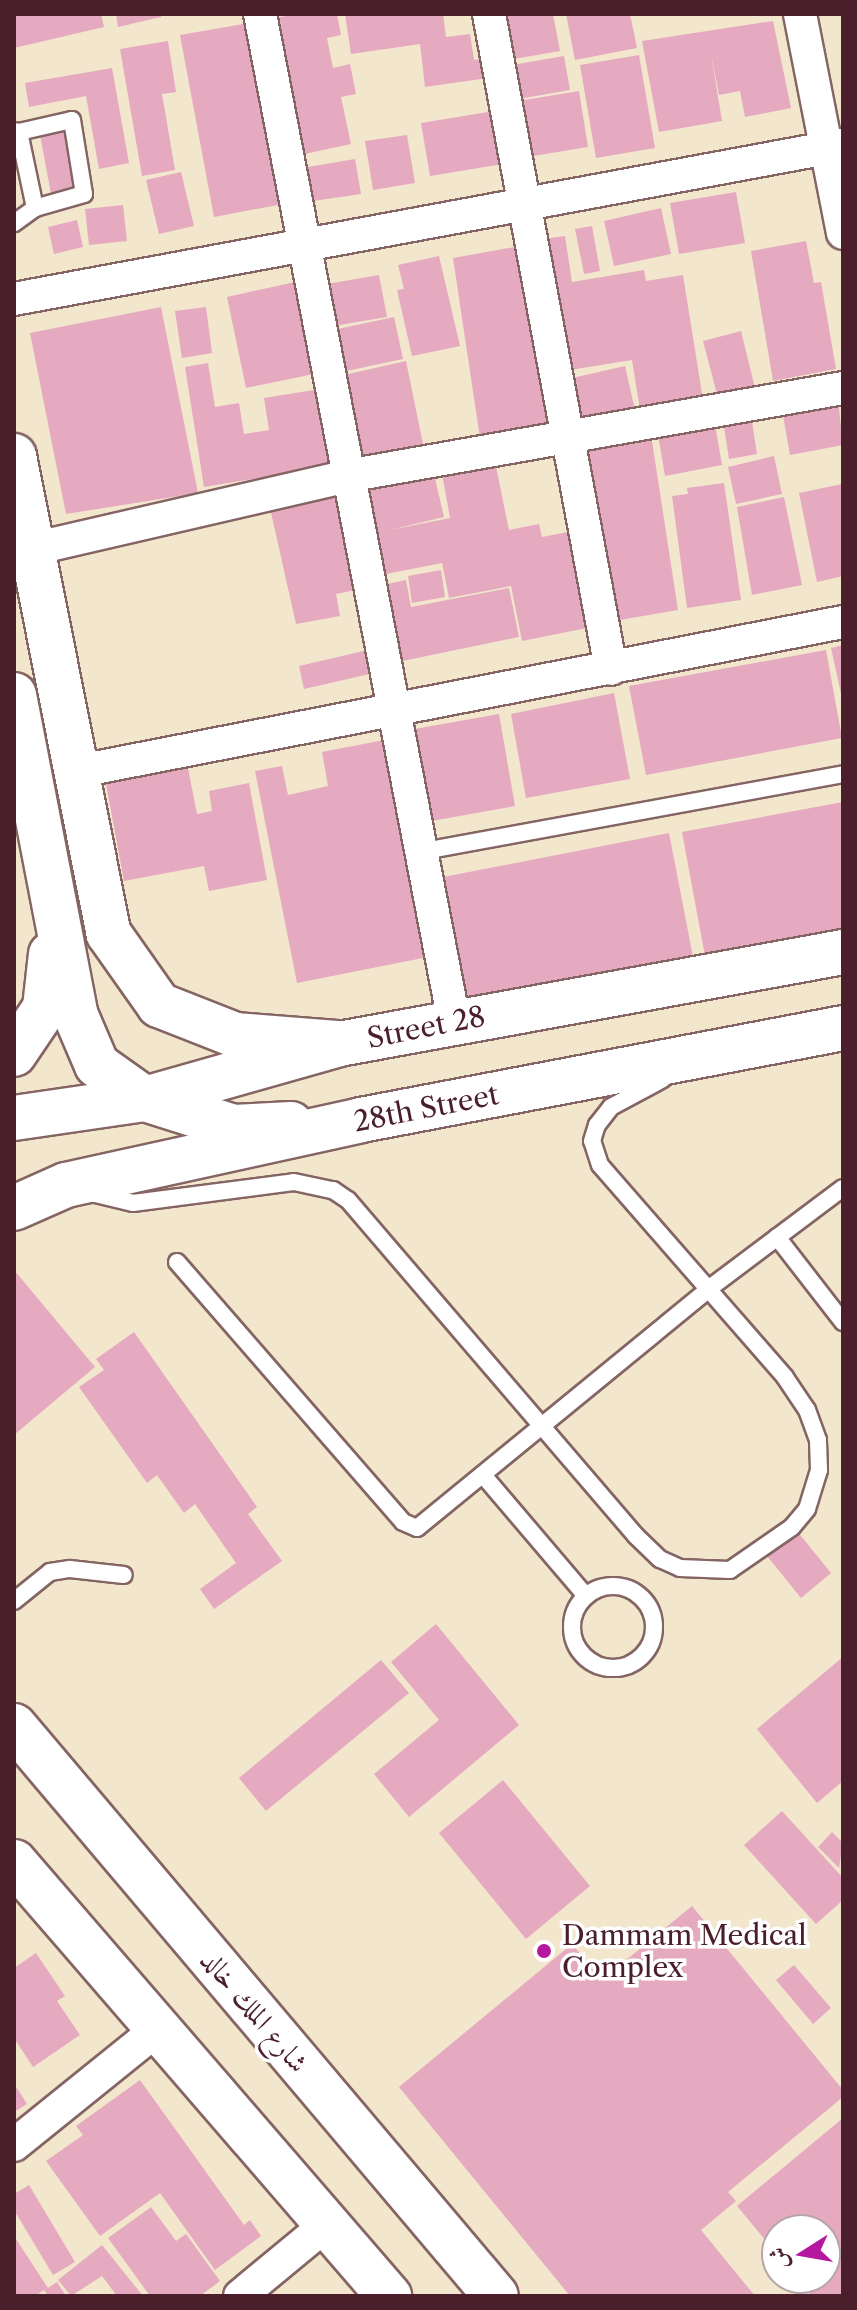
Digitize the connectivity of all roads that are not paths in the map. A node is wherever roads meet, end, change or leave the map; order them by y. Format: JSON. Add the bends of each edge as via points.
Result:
{"nodes":[{"id":1,"x":260,"y":14,"type":"edge"},
{"id":2,"x":489,"y":14,"type":"edge"},
{"id":3,"x":800,"y":14,"type":"edge"},
{"id":4,"x":17,"y":132,"type":"edge"},
{"id":5,"x":835,"y":147,"type":"edge"},
{"id":6,"x":522,"y":205,"type":"junction"},
{"id":7,"x":35,"y":208,"type":"junction"},
{"id":8,"x":14,"y":223,"type":"edge"},
{"id":9,"x":843,"y":233,"type":"edge"},
{"id":10,"x":301,"y":244,"type":"junction"},
{"id":11,"x":14,"y":299,"type":"edge"},
{"id":12,"x":843,"y":388,"type":"edge"},
{"id":13,"x":566,"y":436,"type":"junction"},
{"id":14,"x":14,"y":456,"type":"edge"},
{"id":15,"x":347,"y":476,"type":"junction"},
{"id":16,"x":32,"y":549,"type":"junction"},
{"id":17,"x":843,"y":622,"type":"edge"},
{"id":18,"x":611,"y":669,"type":"junction"},
{"id":19,"x":14,"y":695,"type":"edge"},
{"id":20,"x":393,"y":710,"type":"junction"},
{"id":21,"x":74,"y":772,"type":"junction"},
{"id":22,"x":21,"y":773,"type":"edge"},
{"id":23,"x":843,"y":774,"type":"edge"},
{"id":24,"x":419,"y":852,"type":"junction"},
{"id":25,"x":56,"y":912,"type":"junction"},
{"id":26,"x":843,"y":952,"type":"edge"},
{"id":27,"x":454,"y":1021,"type":"junction"},
{"id":28,"x":843,"y":1028,"type":"edge"},
{"id":29,"x":339,"y":1044,"type":"junction"},
{"id":30,"x":713,"y":1052,"type":"junction"},
{"id":31,"x":14,"y":1054,"type":"edge"},
{"id":32,"x":145,"y":1099,"type":"junction"},
{"id":33,"x":14,"y":1118,"type":"edge"},
{"id":34,"x":361,"y":1120,"type":"junction"},
{"id":35,"x":66,"y":1185,"type":"junction"},
{"id":36,"x":843,"y":1188,"type":"edge"},
{"id":37,"x":14,"y":1208,"type":"edge"},
{"id":38,"x":777,"y":1237,"type":"junction"},
{"id":39,"x":177,"y":1262,"type":"dead end"},
{"id":40,"x":711,"y":1287,"type":"junction"},
{"id":41,"x":843,"y":1322,"type":"edge"},
{"id":42,"x":542,"y":1423,"type":"junction"},
{"id":43,"x":483,"y":1475,"type":"junction"},
{"id":44,"x":124,"y":1575,"type":"dead end"},
{"id":45,"x":586,"y":1596,"type":"junction"},
{"id":46,"x":14,"y":1601,"type":"edge"},
{"id":47,"x":14,"y":1726,"type":"edge"},
{"id":48,"x":14,"y":1862,"type":"edge"},
{"id":49,"x":158,"y":2029,"type":"junction"},
{"id":50,"x":14,"y":2145,"type":"edge"},
{"id":51,"x":327,"y":2224,"type":"junction"},
{"id":52,"x":240,"y":2296,"type":"edge"},
{"id":53,"x":389,"y":2296,"type":"edge"},
{"id":54,"x":496,"y":2296,"type":"edge"}],
"edges":[{"from":1,"to":10,"type":"street"},
{"from":2,"to":6,"type":"street"},
{"from":3,"to":5,"type":"street"},
{"from":4,"to":7,"type":"lane"},
{"from":4,"to":7,"type":"lane","via":[[72,120],[84,194]]},
{"from":5,"to":6,"type":"street"},
{"from":5,"to":9,"type":"street"},
{"from":6,"to":10,"type":"street"},
{"from":6,"to":13,"type":"street"},
{"from":7,"to":8,"type":"lane"},
{"from":10,"to":11,"type":"street"},
{"from":10,"to":15,"type":"street"},
{"from":12,"to":13,"type":"street"},
{"from":13,"to":15,"type":"street"},
{"from":13,"to":18,"type":"street"},
{"from":14,"to":16,"type":"main road"},
{"from":15,"to":16,"type":"street"},
{"from":15,"to":20,"type":"street"},
{"from":16,"to":21,"type":"main road"},
{"from":17,"to":18,"type":"street"},
{"from":18,"to":20,"type":"street"},
{"from":19,"to":22,"type":"main road"},
{"from":20,"to":21,"type":"street"},
{"from":20,"to":24,"type":"street"},
{"from":21,"to":29,"type":"main road","via":[[109,934],[159,1005],[235,1035]]},
{"from":22,"to":25,"type":"main road"},
{"from":23,"to":24,"type":"lane"},
{"from":24,"to":27,"type":"street"},
{"from":25,"to":31,"type":"main road","via":[[45,1008]]},
{"from":25,"to":32,"type":"main road","via":[[76,1016],[97,1065]]},
{"from":26,"to":27,"type":"main road","name":"Street 28"},
{"from":27,"to":29,"type":"main road","name":"Street 28"},
{"from":28,"to":30,"type":"main road","name":"28th Street"},
{"from":29,"to":32,"type":"main road","name":"Street 28"},
{"from":30,"to":34,"type":"main road","name":"28th Street"},
{"from":30,"to":40,"type":"lane","via":[[611,1107],[592,1141],[600,1165]]},
{"from":32,"to":33,"type":"main road","name":"Street 28"},
{"from":32,"to":34,"type":"main road","via":[[234,1127]]},
{"from":34,"to":35,"type":"main road","name":"28th Street"},
{"from":35,"to":37,"type":"main road","name":"28th Street"},
{"from":35,"to":42,"type":"lane","via":[[133,1203],[294,1182],[333,1190]]},
{"from":36,"to":38,"type":"lane"},
{"from":38,"to":40,"type":"lane"},
{"from":38,"to":41,"type":"lane"},
{"from":39,"to":43,"type":"lane","via":[[403,1522],[417,1528]]},
{"from":40,"to":42,"type":"lane"},
{"from":40,"to":42,"type":"lane","via":[[785,1377],[807,1410],[818,1440],[816,1490],[792,1527],[730,1570],[680,1568],[660,1559],[636,1536]]},
{"from":42,"to":43,"type":"lane"},
{"from":43,"to":45,"type":"lane"},
{"from":44,"to":46,"type":"lane","via":[[50,1572]]},
{"from":45,"to":45,"type":"lane","via":[[573,1619],[573,1632],[585,1656],[609,1668],[634,1662],[645,1653],[654,1628],[646,1603],[624,1587],[598,1588]]},
{"from":47,"to":54,"type":"main road","name":"شارع الملك خالد"},
{"from":48,"to":49,"type":"main road"},
{"from":49,"to":50,"type":"street"},
{"from":49,"to":51,"type":"main road"},
{"from":51,"to":52,"type":"street"},
{"from":51,"to":53,"type":"main road"}]}
